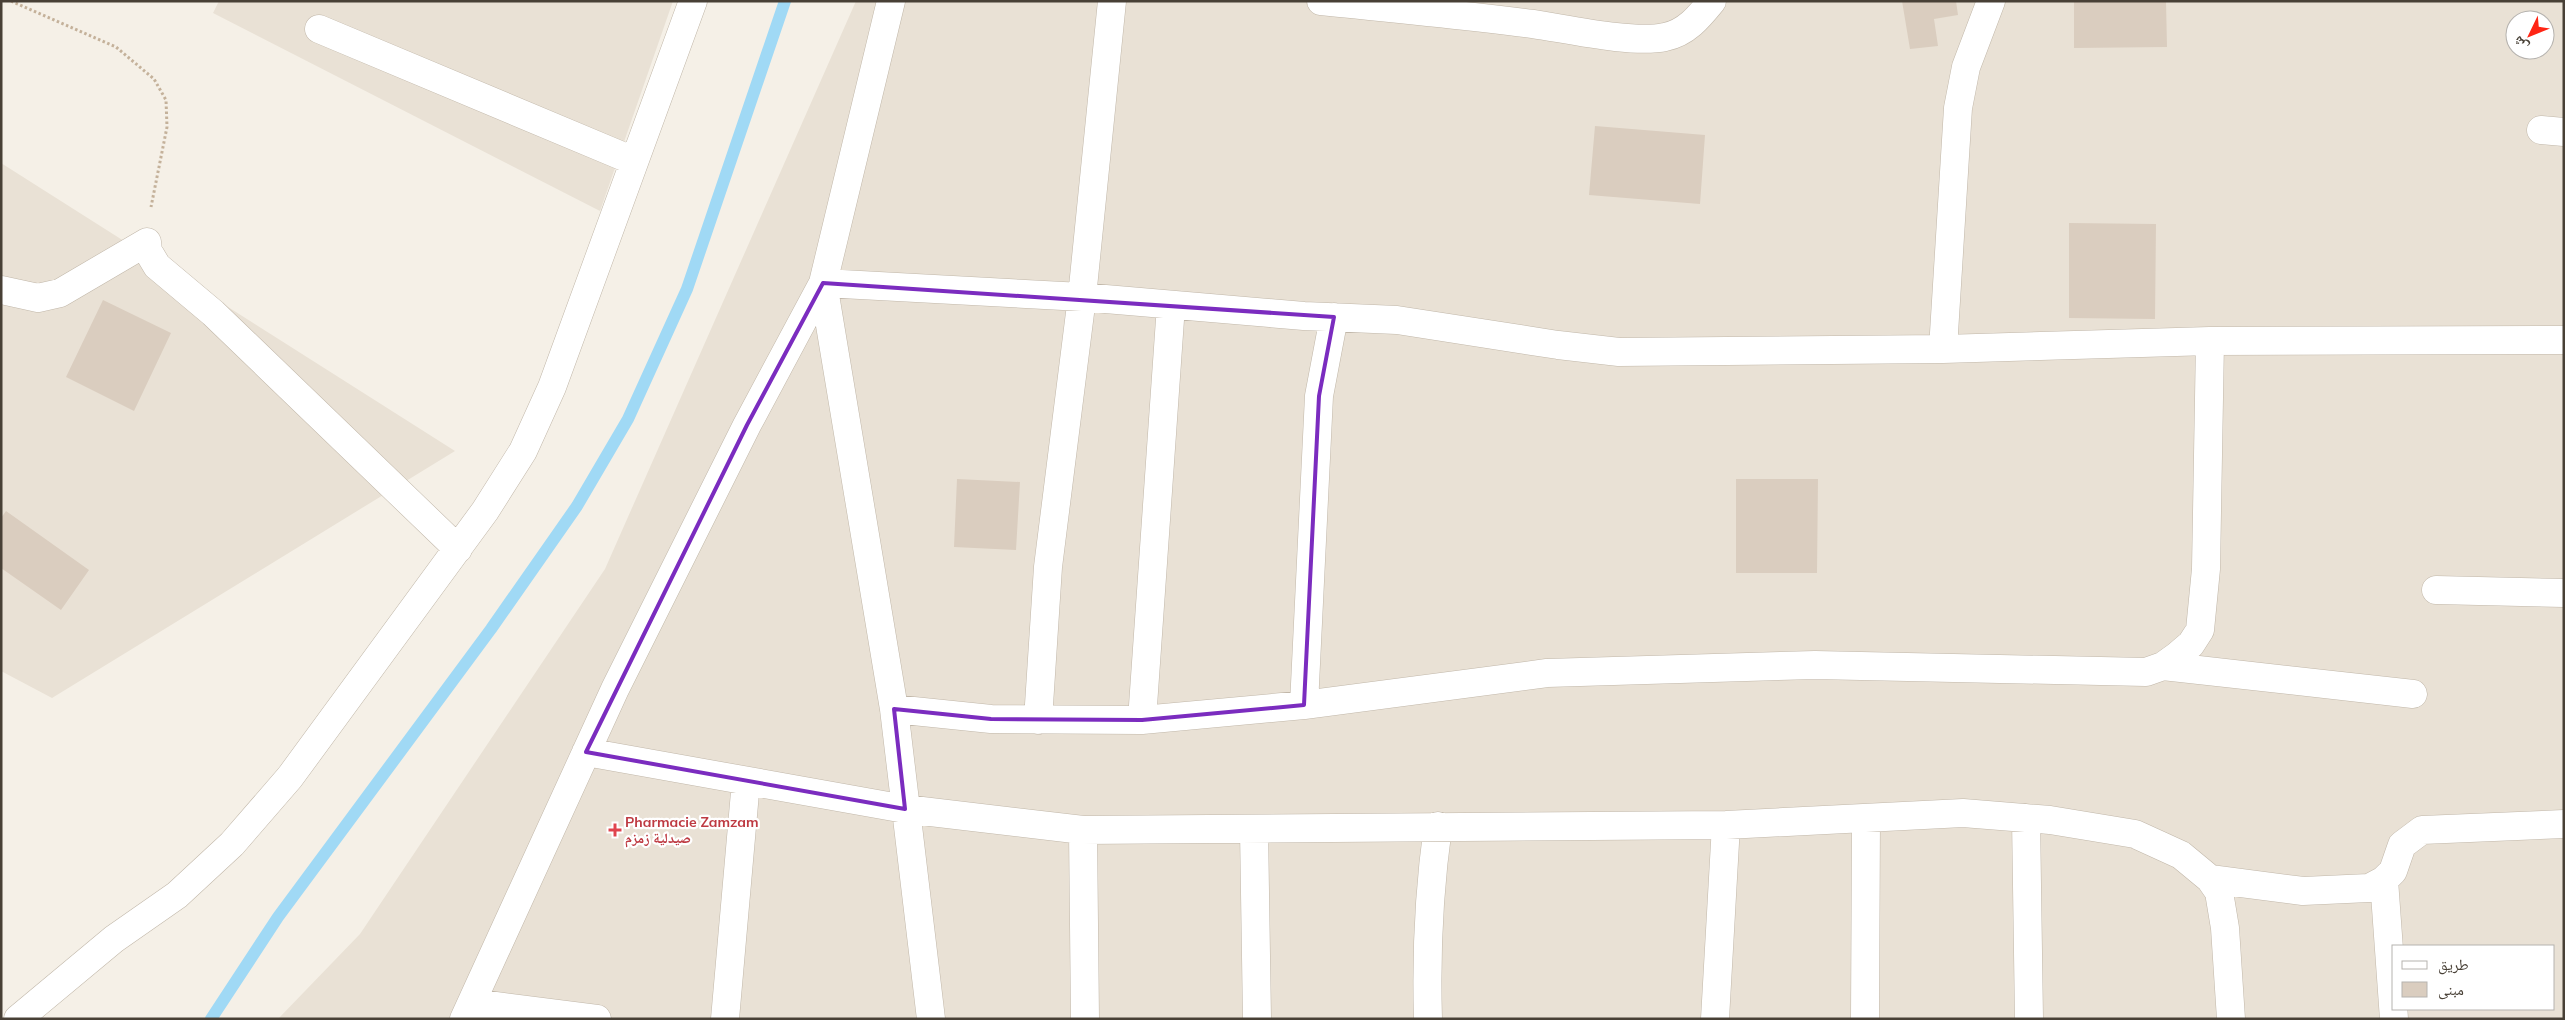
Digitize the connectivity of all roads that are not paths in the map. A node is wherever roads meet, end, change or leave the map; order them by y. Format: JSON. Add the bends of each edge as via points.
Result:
{"nodes":[{"id":1,"x":693,"y":1,"type":"edge"},
{"id":2,"x":891,"y":1,"type":"edge"},
{"id":3,"x":1112,"y":1,"type":"edge"},
{"id":4,"x":1321,"y":1,"type":"edge"},
{"id":5,"x":1712,"y":1,"type":"edge"},
{"id":6,"x":1991,"y":1,"type":"edge"},
{"id":7,"x":1477,"y":9,"type":"edge"},
{"id":8,"x":319,"y":29,"type":"dead end"},
{"id":9,"x":634,"y":161,"type":"junction"},
{"id":10,"x":824,"y":283,"type":"junction"},
{"id":11,"x":1,"y":290,"type":"edge"},
{"id":12,"x":1082,"y":297,"type":"junction"},
{"id":13,"x":1171,"y":305,"type":"junction"},
{"id":14,"x":1334,"y":317,"type":"junction"},
{"id":15,"x":2564,"y":340,"type":"edge"},
{"id":16,"x":2210,"y":341,"type":"junction"},
{"id":17,"x":1943,"y":349,"type":"junction"},
{"id":18,"x":458,"y":549,"type":"junction"},
{"id":19,"x":2436,"y":590,"type":"dead end"},
{"id":20,"x":2564,"y":593,"type":"edge"},
{"id":21,"x":2163,"y":666,"type":"junction"},
{"id":22,"x":2413,"y":694,"type":"dead end"},
{"id":23,"x":1304,"y":705,"type":"junction"},
{"id":24,"x":894,"y":709,"type":"junction"},
{"id":25,"x":1038,"y":720,"type":"junction"},
{"id":26,"x":1142,"y":720,"type":"junction"},
{"id":27,"x":586,"y":752,"type":"junction"},
{"id":28,"x":746,"y":781,"type":"junction"},
{"id":29,"x":905,"y":809,"type":"junction"},
{"id":30,"x":1866,"y":818,"type":"junction"},
{"id":31,"x":2026,"y":818,"type":"junction"},
{"id":32,"x":2564,"y":824,"type":"edge"},
{"id":33,"x":1726,"y":825,"type":"junction"},
{"id":34,"x":1438,"y":826,"type":"junction"},
{"id":35,"x":1254,"y":829,"type":"junction"},
{"id":36,"x":1083,"y":830,"type":"junction"},
{"id":37,"x":2210,"y":879,"type":"junction"},
{"id":38,"x":2384,"y":880,"type":"junction"},
{"id":39,"x":2392,"y":991,"type":"edge"},
{"id":40,"x":469,"y":1011,"type":"edge"},
{"id":41,"x":18,"y":1019,"type":"edge"},
{"id":42,"x":597,"y":1019,"type":"edge"},
{"id":43,"x":725,"y":1019,"type":"edge"},
{"id":44,"x":931,"y":1019,"type":"edge"},
{"id":45,"x":1085,"y":1019,"type":"edge"},
{"id":46,"x":1257,"y":1019,"type":"edge"},
{"id":47,"x":1428,"y":1019,"type":"edge"},
{"id":48,"x":1715,"y":1019,"type":"edge"},
{"id":49,"x":1865,"y":1019,"type":"edge"},
{"id":50,"x":2029,"y":1019,"type":"edge"},
{"id":51,"x":2231,"y":1019,"type":"edge"}],
"edges":[{"from":1,"to":9,"type":"street"},
{"from":2,"to":10,"type":"street"},
{"from":3,"to":12,"type":"street"},
{"from":4,"to":7,"type":"street"},
{"from":5,"to":7,"type":"street","via":[[1682,32],[1637,39]]},
{"from":6,"to":17,"type":"street","via":[[1966,67],[1958,108]]},
{"from":8,"to":9,"type":"street"},
{"from":9,"to":18,"type":"street","via":[[552,387],[522,451]]},
{"from":10,"to":12,"type":"street"},
{"from":10,"to":24,"type":"street"},
{"from":10,"to":27,"type":"street","via":[[747,425]]},
{"from":11,"to":18,"type":"street","via":[[38,298],[60,293],[146,242],[157,266],[213,313]]},
{"from":12,"to":13,"type":"street"},
{"from":12,"to":25,"type":"street","via":[[1052,525]]},
{"from":13,"to":14,"type":"street"},
{"from":13,"to":26,"type":"street"},
{"from":14,"to":17,"type":"street","via":[[1397,320],[1619,352]]},
{"from":14,"to":23,"type":"street","via":[[1319,396]]},
{"from":15,"to":16,"type":"street"},
{"from":16,"to":17,"type":"street"},
{"from":16,"to":21,"type":"street","via":[[2206,569],[2200,630],[2191,644]]},
{"from":18,"to":41,"type":"street","via":[[290,777],[232,844],[177,895],[114,939]]},
{"from":19,"to":20,"type":"street"},
{"from":21,"to":22,"type":"street"},
{"from":21,"to":23,"type":"street","via":[[2146,672],[1814,665],[1547,673]]},
{"from":23,"to":26,"type":"street"},
{"from":24,"to":25,"type":"street","via":[[991,719]]},
{"from":24,"to":29,"type":"street"},
{"from":25,"to":26,"type":"street"},
{"from":27,"to":28,"type":"street"},
{"from":27,"to":40,"type":"street"},
{"from":28,"to":29,"type":"street"},
{"from":28,"to":43,"type":"street"},
{"from":29,"to":36,"type":"street"},
{"from":29,"to":44,"type":"street"},
{"from":30,"to":31,"type":"street","via":[[1963,814]]},
{"from":30,"to":33,"type":"street"},
{"from":30,"to":49,"type":"street"},
{"from":31,"to":37,"type":"street","via":[[2135,834],[2181,855]]},
{"from":31,"to":50,"type":"street"},
{"from":32,"to":38,"type":"street","via":[[2422,830],[2402,845],[2393,871]]},
{"from":33,"to":34,"type":"street"},
{"from":33,"to":48,"type":"street"},
{"from":34,"to":35,"type":"street"},
{"from":34,"to":47,"type":"street","via":[[1431,886]]},
{"from":35,"to":36,"type":"street"},
{"from":35,"to":46,"type":"street"},
{"from":36,"to":45,"type":"street"},
{"from":37,"to":38,"type":"street","via":[[2304,891],[2369,888]]},
{"from":37,"to":51,"type":"street","via":[[2219,892],[2225,928]]},
{"from":38,"to":39,"type":"street"},
{"from":40,"to":42,"type":"street"}]}
